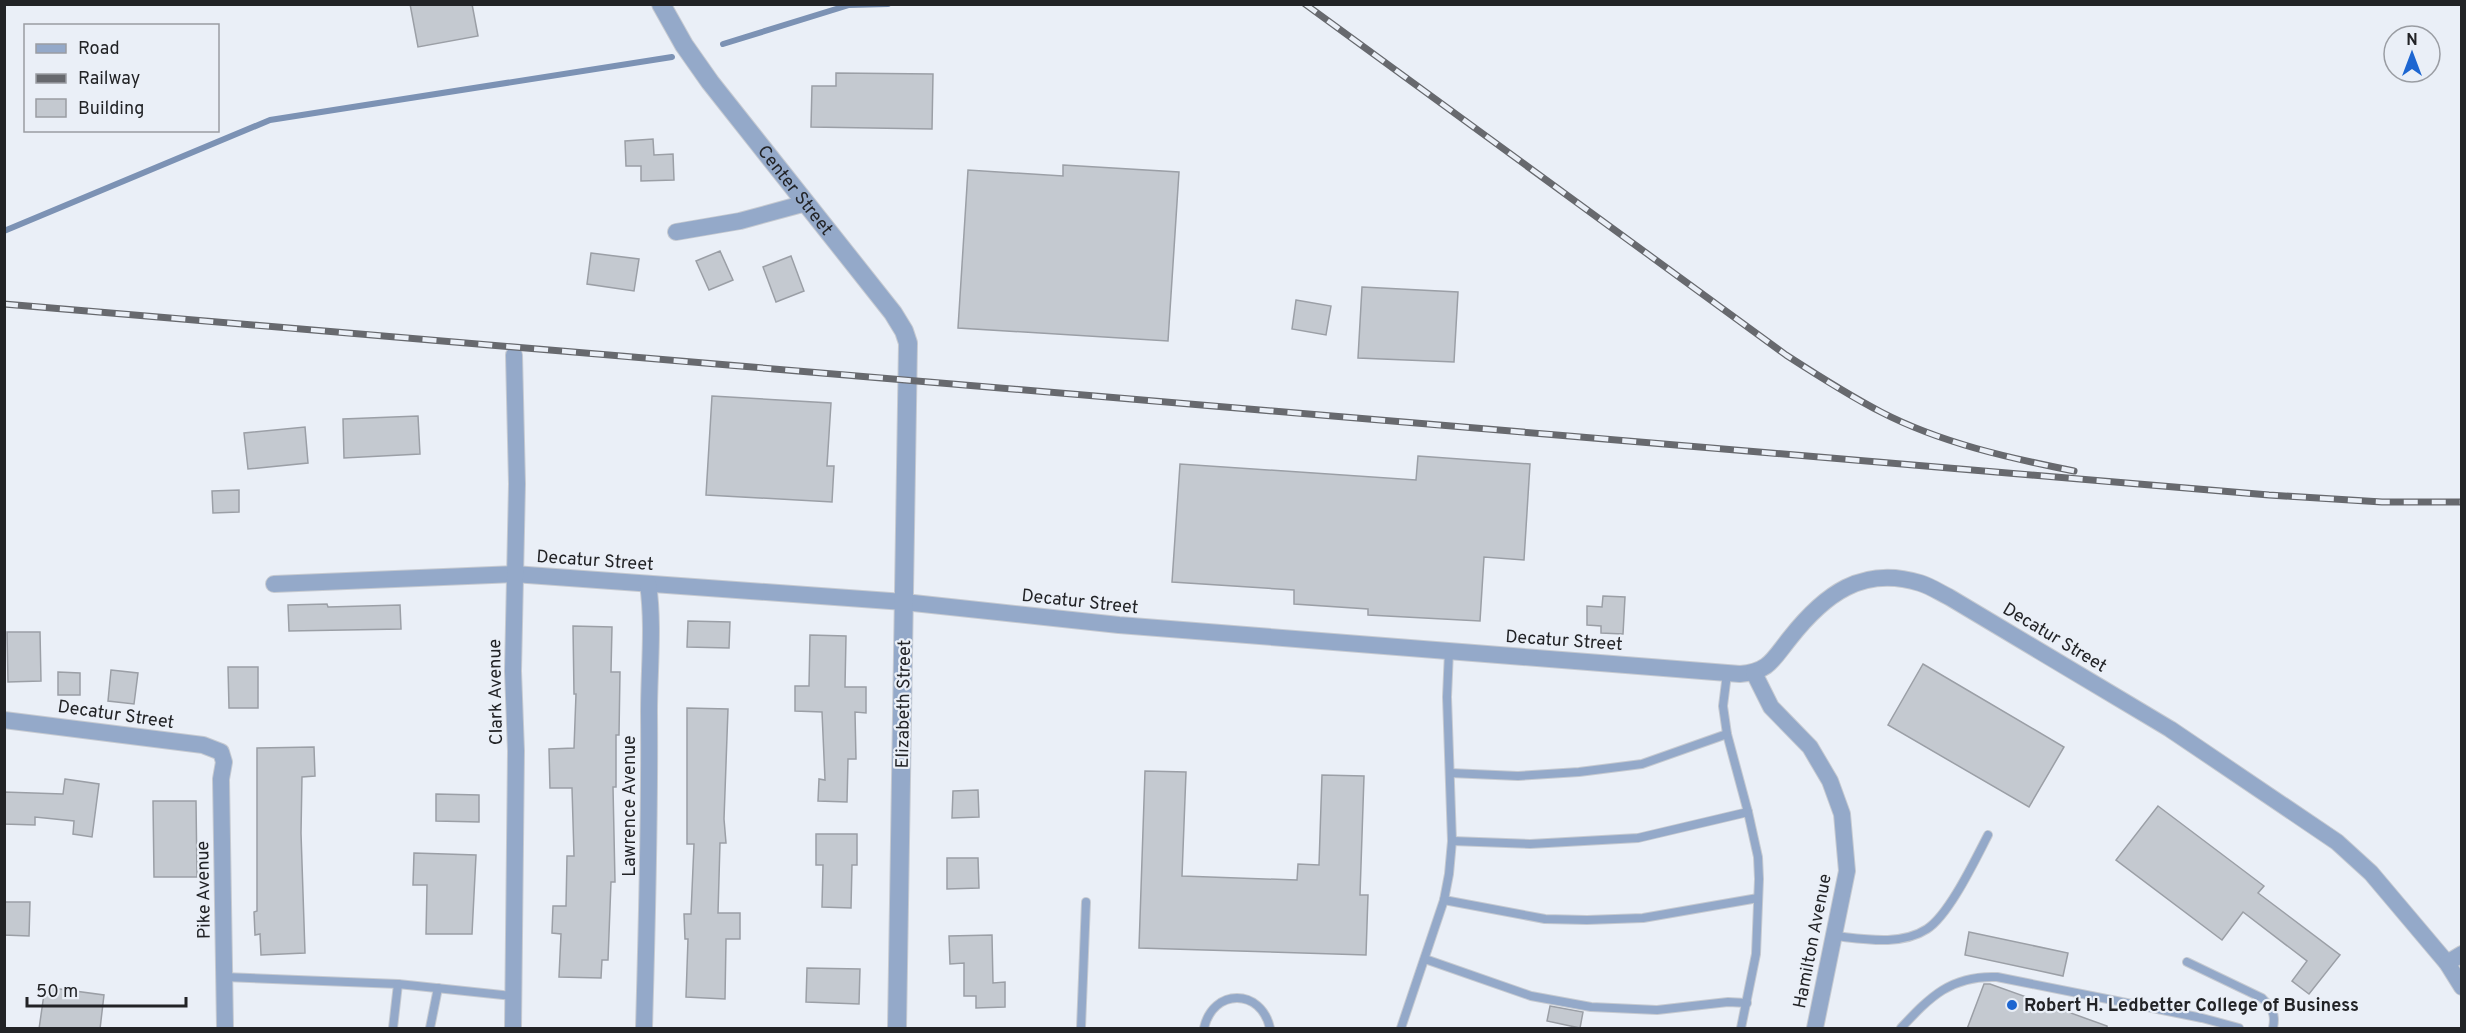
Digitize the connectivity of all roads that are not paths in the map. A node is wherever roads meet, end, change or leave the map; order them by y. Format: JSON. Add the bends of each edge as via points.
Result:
{"nodes":[{"id":1,"x":661,"y":4,"type":"edge"},
{"id":2,"x":806,"y":202,"type":"junction"},
{"id":3,"x":676,"y":232,"type":"dead end"},
{"id":4,"x":514,"y":355,"type":"dead end"},
{"id":5,"x":907,"y":380,"type":"joint"},
{"id":6,"x":514,"y":574,"type":"junction"},
{"id":7,"x":274,"y":584,"type":"dead end"},
{"id":8,"x":648,"y":584,"type":"junction"},
{"id":9,"x":904,"y":602,"type":"junction"},
{"id":10,"x":1449,"y":651,"type":"junction"},
{"id":11,"x":1754,"y":673,"type":"junction"},
{"id":12,"x":1727,"y":674,"type":"junction"},
{"id":13,"x":4,"y":720,"type":"edge"},
{"id":14,"x":1727,"y":734,"type":"junction"},
{"id":15,"x":221,"y":752,"type":"joint"},
{"id":16,"x":1450,"y":773,"type":"junction"},
{"id":17,"x":1748,"y":812,"type":"junction"},
{"id":18,"x":1988,"y":836,"type":"dead end"},
{"id":19,"x":1452,"y":841,"type":"junction"},
{"id":20,"x":1758,"y":898,"type":"junction"},
{"id":21,"x":1444,"y":900,"type":"junction"},
{"id":22,"x":1086,"y":902,"type":"dead end"},
{"id":23,"x":1835,"y":936,"type":"junction"},
{"id":24,"x":2462,"y":954,"type":"edge"},
{"id":25,"x":1425,"y":959,"type":"junction"},
{"id":26,"x":2187,"y":962,"type":"dead end"},
{"id":27,"x":2447,"y":963,"type":"junction"},
{"id":28,"x":225,"y":977,"type":"junction"},
{"id":29,"x":398,"y":984,"type":"junction"},
{"id":30,"x":2462,"y":987,"type":"edge"},
{"id":31,"x":438,"y":988,"type":"junction"},
{"id":32,"x":513,"y":996,"type":"junction"},
{"id":33,"x":1747,"y":1003,"type":"junction"},
{"id":34,"x":225,"y":1029,"type":"edge"},
{"id":35,"x":393,"y":1029,"type":"edge"},
{"id":36,"x":430,"y":1029,"type":"edge"},
{"id":37,"x":513,"y":1029,"type":"edge"},
{"id":38,"x":644,"y":1029,"type":"edge"},
{"id":39,"x":897,"y":1029,"type":"edge"},
{"id":40,"x":1081,"y":1029,"type":"edge"},
{"id":41,"x":1204,"y":1029,"type":"edge"},
{"id":42,"x":1270,"y":1029,"type":"edge"},
{"id":43,"x":1401,"y":1029,"type":"edge"},
{"id":44,"x":1741,"y":1029,"type":"edge"},
{"id":45,"x":1815,"y":1029,"type":"edge"},
{"id":46,"x":1901,"y":1029,"type":"edge"},
{"id":47,"x":2240,"y":1029,"type":"edge"},
{"id":48,"x":2273,"y":1029,"type":"edge"}],
"edges":[{"from":1,"to":2,"type":"street","name":"Center Street","via":[[710,82]]},
{"from":2,"to":3,"type":"street","via":[[740,221]]},
{"from":2,"to":5,"type":"street","name":"Center Street","via":[[904,331],[909,354]]},
{"from":4,"to":6,"type":"street","name":"Clark Avenue"},
{"from":5,"to":9,"type":"street","name":"Elizabeth Street"},
{"from":6,"to":7,"type":"street","name":"Decatur Street"},
{"from":6,"to":8,"type":"street","name":"Decatur Street"},
{"from":6,"to":32,"type":"street","name":"Clark Avenue"},
{"from":8,"to":9,"type":"street","name":"Decatur Street"},
{"from":8,"to":38,"type":"street","name":"Lawrence Avenue","via":[[652,611],[650,839]]},
{"from":9,"to":10,"type":"street","name":"Decatur Street","via":[[1119,625]]},
{"from":9,"to":39,"type":"street","name":"Elizabeth Street"},
{"from":10,"to":12,"type":"street","name":"Decatur Street"},
{"from":10,"to":16,"type":"lane"},
{"from":11,"to":12,"type":"street","name":"Decatur Street"},
{"from":11,"to":23,"type":"street","name":"Hamilton Avenue","via":[[1771,707],[1810,747],[1830,780],[1842,814],[1847,871]]},
{"from":11,"to":27,"type":"street","name":"Decatur Street","via":[[1766,668],[1804,620],[1838,591],[1876,578],[1920,583],[2170,729],[2337,842],[2371,873]]},
{"from":12,"to":14,"type":"lane","via":[[1723,706]]},
{"from":13,"to":15,"type":"street","name":"Decatur Street","via":[[202,745]]},
{"from":14,"to":16,"type":"lane","via":[[1642,764],[1518,776]]},
{"from":14,"to":17,"type":"lane"},
{"from":15,"to":28,"type":"street","name":"Pike Avenue"},
{"from":16,"to":19,"type":"lane"},
{"from":17,"to":19,"type":"lane","via":[[1638,838],[1530,844]]},
{"from":17,"to":20,"type":"lane","via":[[1758,857]]},
{"from":18,"to":23,"type":"lane","via":[[1942,914],[1928,929],[1885,940]]},
{"from":19,"to":21,"type":"lane"},
{"from":20,"to":21,"type":"lane","via":[[1643,918],[1587,920],[1545,919]]},
{"from":20,"to":33,"type":"lane","via":[[1756,954]]},
{"from":21,"to":25,"type":"lane"},
{"from":22,"to":40,"type":"lane"},
{"from":23,"to":45,"type":"street","name":"Hamilton Avenue"},
{"from":24,"to":27,"type":"street"},
{"from":25,"to":33,"type":"lane","via":[[1531,996],[1591,1007],[1657,1010]]},
{"from":25,"to":43,"type":"lane"},
{"from":26,"to":48,"type":"lane","via":[[2262,998],[2275,1017]]},
{"from":27,"to":30,"type":"street","name":"Decatur Street"},
{"from":28,"to":29,"type":"lane"},
{"from":28,"to":34,"type":"street","name":"Pike Avenue"},
{"from":29,"to":31,"type":"lane"},
{"from":29,"to":35,"type":"lane"},
{"from":31,"to":32,"type":"lane"},
{"from":31,"to":36,"type":"lane"},
{"from":32,"to":37,"type":"street","name":"Clark Avenue"},
{"from":33,"to":44,"type":"lane"},
{"from":41,"to":42,"type":"lane","via":[[1209,1014],[1220,1003],[1244,999],[1260,1007]]},
{"from":46,"to":47,"type":"lane","via":[[1933,997],[1959,980],[1979,976],[2202,1018]]}]}
